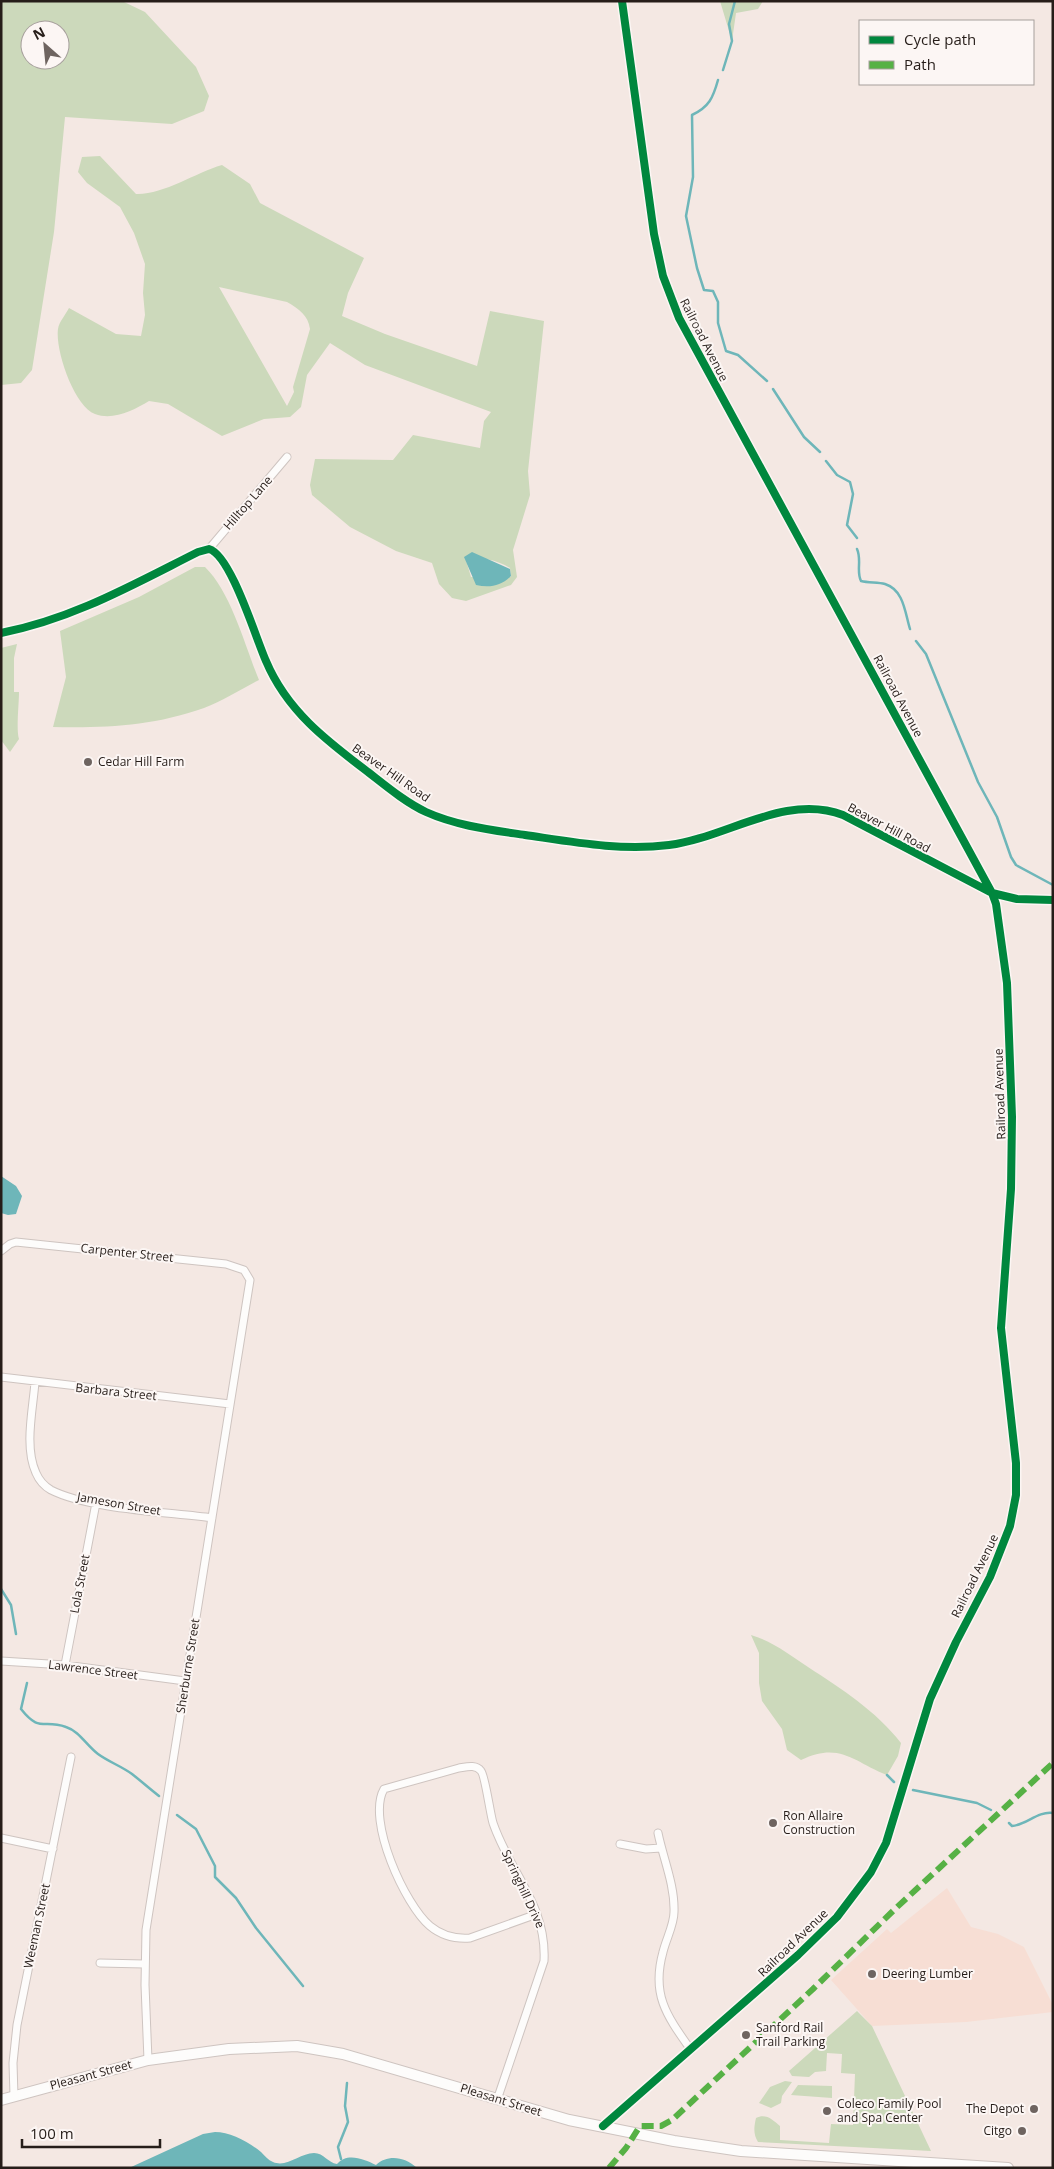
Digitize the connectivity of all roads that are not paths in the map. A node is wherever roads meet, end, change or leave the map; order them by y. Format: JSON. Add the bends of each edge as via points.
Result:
{"nodes":[{"id":1,"x":622,"y":1,"type":"edge"},
{"id":2,"x":287,"y":457,"type":"dead end"},
{"id":3,"x":209,"y":549,"type":"junction"},
{"id":4,"x":1,"y":633,"type":"edge"},
{"id":5,"x":992,"y":893,"type":"junction"},
{"id":6,"x":1053,"y":900,"type":"edge"},
{"id":7,"x":3,"y":1249,"type":"edge"},
{"id":8,"x":246,"y":1274,"type":"joint"},
{"id":9,"x":1,"y":1377,"type":"edge"},
{"id":10,"x":35,"y":1382,"type":"junction"},
{"id":11,"x":230,"y":1404,"type":"junction"},
{"id":12,"x":96,"y":1503,"type":"junction"},
{"id":13,"x":212,"y":1518,"type":"junction"},
{"id":14,"x":1,"y":1661,"type":"edge"},
{"id":15,"x":65,"y":1665,"type":"junction"},
{"id":16,"x":184,"y":1681,"type":"junction"},
{"id":17,"x":71,"y":1757,"type":"dead end"},
{"id":18,"x":658,"y":1833,"type":"dead end"},
{"id":19,"x":1,"y":1838,"type":"edge"},
{"id":20,"x":620,"y":1844,"type":"dead end"},
{"id":21,"x":661,"y":1848,"type":"junction"},
{"id":22,"x":53,"y":1849,"type":"junction"},
{"id":23,"x":538,"y":1914,"type":"junction"},
{"id":24,"x":100,"y":1964,"type":"dead end"},
{"id":25,"x":144,"y":1964,"type":"junction"},
{"id":26,"x":691,"y":2050,"type":"junction"},
{"id":27,"x":148,"y":2060,"type":"junction"},
{"id":28,"x":14,"y":2096,"type":"junction"},
{"id":29,"x":1,"y":2100,"type":"edge"},
{"id":30,"x":497,"y":2100,"type":"junction"},
{"id":31,"x":603,"y":2126,"type":"junction"},
{"id":32,"x":1008,"y":2168,"type":"edge"}],
"edges":[{"from":1,"to":5,"type":"street","name":"Railroad Avenue","via":[[657,250],[679,318]]},
{"from":2,"to":3,"type":"street","name":"Hilltop Lane"},
{"from":3,"to":4,"type":"street","via":[[85,608],[25,629]]},
{"from":3,"to":5,"type":"street","name":"Beaver Hill Road","via":[[219,554],[232,576],[266,662],[291,704],[329,742],[400,796],[429,813],[496,830],[631,848],[670,845],[789,811],[821,809],[843,815]]},
{"from":5,"to":6,"type":"street","name":"Beaver Hill Road","via":[[1017,899]]},
{"from":5,"to":26,"type":"street","name":"Railroad Avenue","via":[[1000,923],[1007,983],[1012,1116],[1012,1189],[1001,1328],[1016,1456],[1016,1495],[1010,1526],[998,1560],[930,1699],[886,1843],[871,1872],[856,1894],[817,1937]]},
{"from":7,"to":8,"type":"street","name":"Carpenter Street","via":[[16,1242],[226,1264],[241,1268]]},
{"from":8,"to":11,"type":"street","name":"Sherburne Street","via":[[250,1284]]},
{"from":9,"to":10,"type":"street","name":"Barbara Street"},
{"from":10,"to":11,"type":"street","name":"Barbara Street"},
{"from":10,"to":12,"type":"street","name":"Jameson Street","via":[[31,1448],[35,1472],[50,1489]]},
{"from":11,"to":13,"type":"street","name":"Sherburne Street"},
{"from":12,"to":13,"type":"street","name":"Jameson Street"},
{"from":12,"to":15,"type":"street","name":"Lola Street"},
{"from":13,"to":16,"type":"street","name":"Sherburne Street"},
{"from":14,"to":15,"type":"street","name":"Lawrence Street"},
{"from":15,"to":16,"type":"street","name":"Lawrence Street"},
{"from":16,"to":25,"type":"street","name":"Sherburne Street","via":[[146,1930]]},
{"from":17,"to":22,"type":"street","name":"Weeman Street"},
{"from":18,"to":21,"type":"street"},
{"from":19,"to":22,"type":"street"},
{"from":20,"to":21,"type":"street"},
{"from":21,"to":26,"type":"street","via":[[674,1910],[660,1963],[661,2002]]},
{"from":22,"to":28,"type":"street","name":"Weeman Street","via":[[17,2025]]},
{"from":23,"to":23,"type":"street","name":"Springhill Drive","via":[[499,1840],[483,1774],[477,1768],[459,1768],[388,1786],[382,1792],[382,1830],[394,1871],[415,1910],[429,1925],[447,1936],[470,1938]]},
{"from":23,"to":30,"type":"street","name":"Springhill Drive","via":[[545,1942],[544,1961]]},
{"from":24,"to":25,"type":"street"},
{"from":25,"to":27,"type":"street","name":"Sherburne Street"},
{"from":26,"to":31,"type":"street","name":"Railroad Avenue"},
{"from":27,"to":28,"type":"main road","name":"Pleasant Street"},
{"from":27,"to":30,"type":"main road","name":"Pleasant Street","via":[[233,2048],[314,2048]]},
{"from":28,"to":29,"type":"main road","name":"Pleasant Street"},
{"from":30,"to":31,"type":"main road","name":"Pleasant Street"},
{"from":31,"to":32,"type":"main road","name":"Pleasant Street","via":[[741,2151]]}]}
